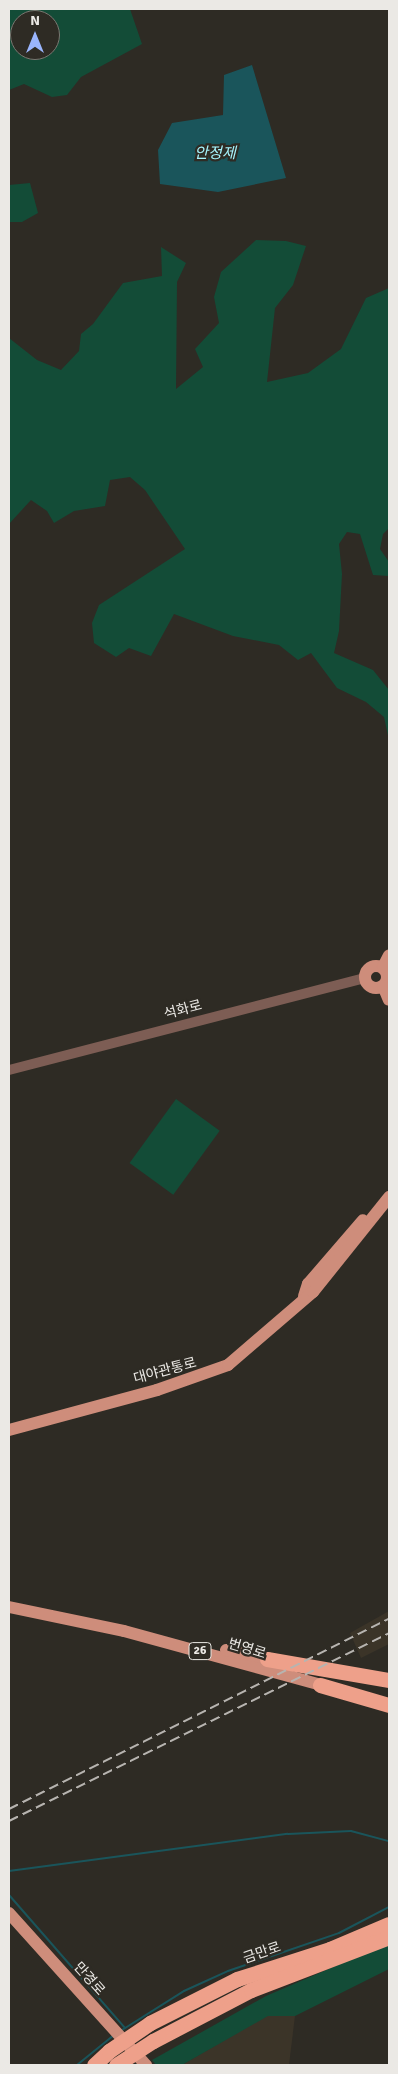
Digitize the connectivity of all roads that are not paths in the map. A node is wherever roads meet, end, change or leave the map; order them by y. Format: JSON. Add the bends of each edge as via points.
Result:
{"nodes":[{"id":1,"x":389,"y":955,"type":"edge"},
{"id":2,"x":383,"y":967,"type":"junction"},
{"id":3,"x":365,"y":978,"type":"junction"},
{"id":4,"x":383,"y":986,"type":"junction"},
{"id":5,"x":389,"y":1000,"type":"edge"},
{"id":6,"x":9,"y":1070,"type":"edge"},
{"id":7,"x":389,"y":1189,"type":"edge"},
{"id":8,"x":389,"y":1197,"type":"edge"},
{"id":9,"x":304,"y":1296,"type":"junction"},
{"id":10,"x":9,"y":1430,"type":"edge"},
{"id":11,"x":9,"y":1602,"type":"edge"},
{"id":12,"x":9,"y":1608,"type":"edge"},
{"id":13,"x":267,"y":1659,"type":"junction"},
{"id":14,"x":389,"y":1680,"type":"edge"},
{"id":15,"x":320,"y":1685,"type":"junction"},
{"id":16,"x":389,"y":1686,"type":"edge"},
{"id":17,"x":389,"y":1698,"type":"edge"},
{"id":18,"x":389,"y":1705,"type":"edge"},
{"id":19,"x":9,"y":1913,"type":"edge"},
{"id":20,"x":389,"y":1920,"type":"edge"},
{"id":21,"x":389,"y":1924,"type":"edge"},
{"id":22,"x":389,"y":1938,"type":"edge"},
{"id":23,"x":352,"y":1940,"type":"junction"},
{"id":24,"x":155,"y":2045,"type":"junction"},
{"id":25,"x":94,"y":2065,"type":"edge"},
{"id":26,"x":116,"y":2065,"type":"edge"},
{"id":27,"x":132,"y":2065,"type":"edge"},
{"id":28,"x":146,"y":2065,"type":"edge"}],
"edges":[{"from":1,"to":2,"type":"main road"},
{"from":2,"to":3,"type":"main road","via":[[370,967]]},
{"from":2,"to":4,"type":"main road","via":[[388,976]]},
{"from":3,"to":4,"type":"main road","via":[[373,988]]},
{"from":3,"to":6,"type":"street","name":"석화로"},
{"from":4,"to":5,"type":"main road"},
{"from":7,"to":9,"type":"main road","name":"대야관통로","via":[[308,1284]]},
{"from":8,"to":9,"type":"main road","name":"대야관통로","via":[[313,1292]]},
{"from":9,"to":10,"type":"main road","name":"대야관통로","via":[[250,1348],[211,1374]]},
{"from":11,"to":13,"type":"main road","name":"번영로","number":"26"},
{"from":12,"to":15,"type":"main road","name":"번영로","number":"26","via":[[124,1631]]},
{"from":13,"to":14,"type":"highway"},
{"from":13,"to":16,"type":"main road","name":"번영로","number":"26"},
{"from":15,"to":17,"type":"main road","name":"번영로","number":"26"},
{"from":15,"to":18,"type":"highway"},
{"from":19,"to":28,"type":"main road","name":"만경로"},
{"from":20,"to":23,"type":"highway"},
{"from":21,"to":23,"type":"highway","name":"금만로"},
{"from":22,"to":24,"type":"highway","via":[[252,1990]]},
{"from":23,"to":25,"type":"highway","name":"금만로","bridge":true,"via":[[237,1979],[150,2023]]},
{"from":24,"to":26,"type":"highway","bridge":true},
{"from":24,"to":27,"type":"highway"}]}
